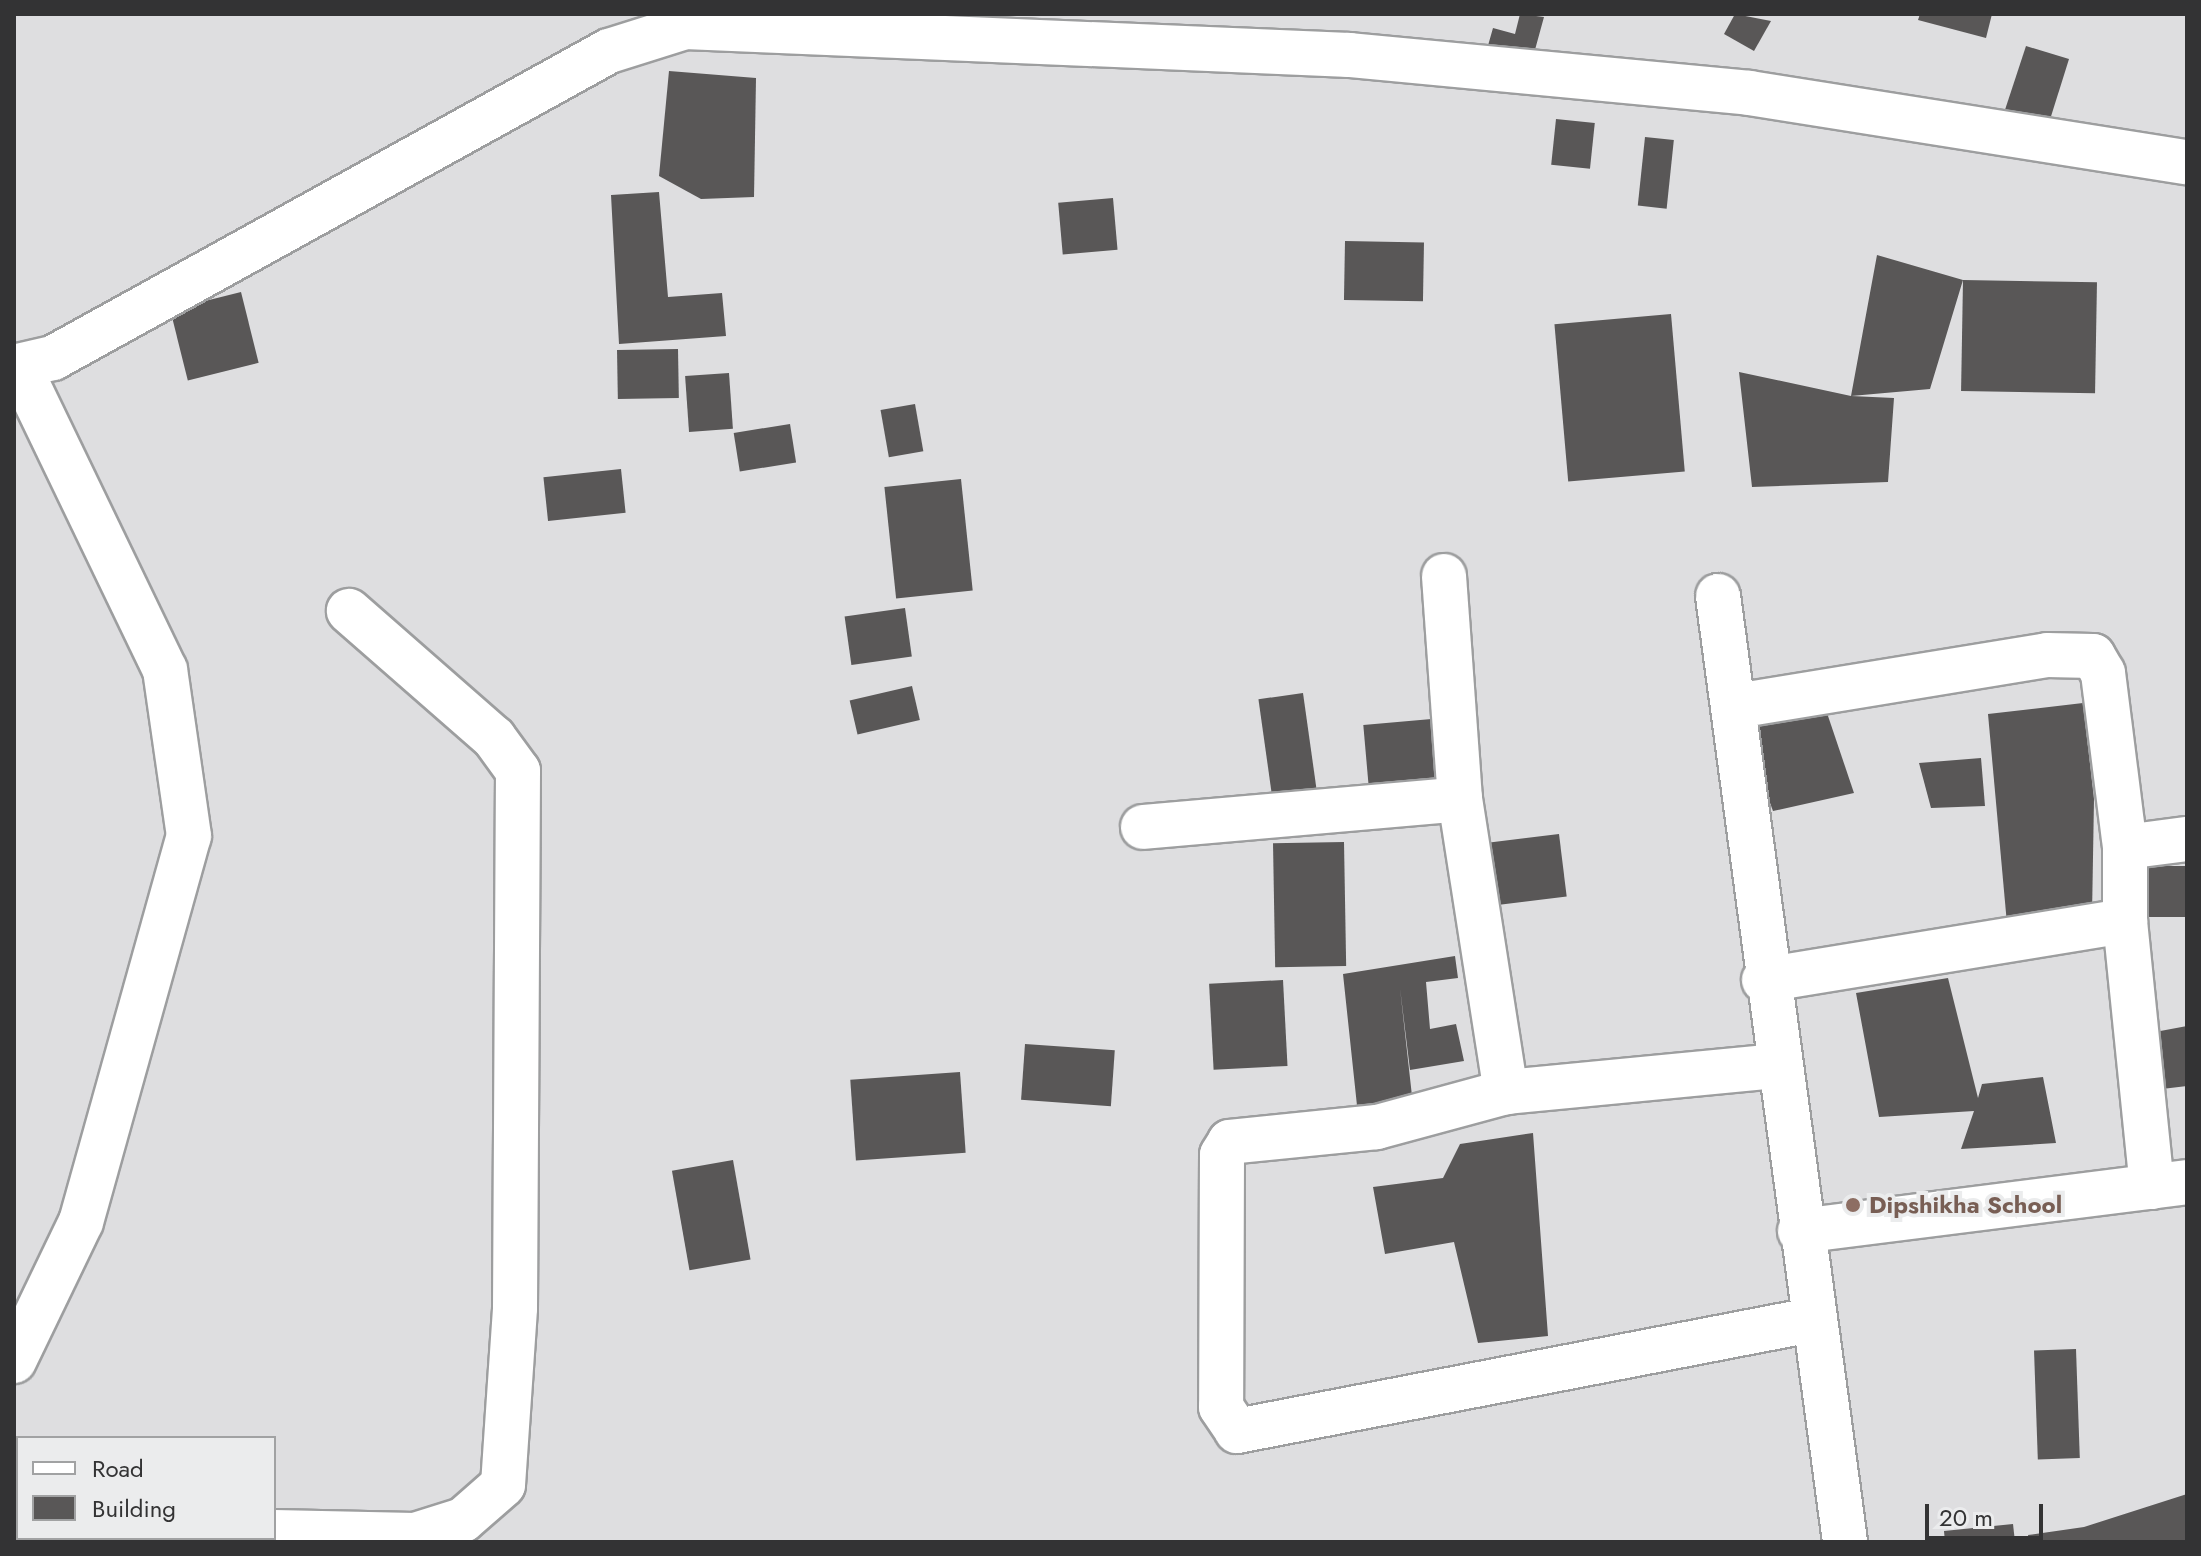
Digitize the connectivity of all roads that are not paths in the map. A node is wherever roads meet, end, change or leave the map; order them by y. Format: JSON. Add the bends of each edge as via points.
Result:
{"nodes":[{"id":1,"x":2187,"y":162,"type":"edge"},
{"id":2,"x":17,"y":369,"type":"edge"},
{"id":3,"x":1444,"y":576,"type":"dead end"},
{"id":4,"x":1718,"y":596,"type":"dead end"},
{"id":5,"x":349,"y":611,"type":"dead end"},
{"id":6,"x":1736,"y":706,"type":"junction"},
{"id":7,"x":1460,"y":799,"type":"junction"},
{"id":8,"x":1143,"y":827,"type":"dead end"},
{"id":9,"x":2187,"y":839,"type":"edge"},
{"id":10,"x":2125,"y":847,"type":"junction"},
{"id":11,"x":2125,"y":921,"type":"junction"},
{"id":12,"x":1764,"y":980,"type":"junction"},
{"id":13,"x":1777,"y":1066,"type":"junction"},
{"id":14,"x":1506,"y":1092,"type":"junction"},
{"id":15,"x":2170,"y":1185,"type":"edge"},
{"id":16,"x":1800,"y":1231,"type":"junction"},
{"id":17,"x":1811,"y":1320,"type":"junction"},
{"id":18,"x":14,"y":1361,"type":"edge"},
{"id":19,"x":276,"y":1532,"type":"edge"},
{"id":20,"x":1845,"y":1542,"type":"edge"}],
"edges":[{"from":1,"to":2,"type":"street","via":[[1749,93],[1349,55],[685,27],[609,51],[215,271]]},
{"from":2,"to":18,"type":"street","via":[[165,670],[189,836],[81,1222]]},
{"from":3,"to":7,"type":"street"},
{"from":4,"to":6,"type":"street"},
{"from":5,"to":19,"type":"street","via":[[494,738],[518,771],[515,1308],[503,1485],[463,1520],[415,1535]]},
{"from":6,"to":10,"type":"street","via":[[2047,655],[2093,656],[2103,673]]},
{"from":6,"to":12,"type":"street"},
{"from":7,"to":8,"type":"street"},
{"from":7,"to":14,"type":"street"},
{"from":9,"to":10,"type":"street"},
{"from":10,"to":11,"type":"street"},
{"from":11,"to":12,"type":"street"},
{"from":11,"to":15,"type":"street"},
{"from":12,"to":13,"type":"street"},
{"from":13,"to":14,"type":"street"},
{"from":13,"to":16,"type":"street"},
{"from":14,"to":17,"type":"street","via":[[1377,1127],[1230,1142],[1222,1155],[1221,1407],[1237,1431]]},
{"from":15,"to":16,"type":"street"},
{"from":16,"to":17,"type":"street"},
{"from":17,"to":20,"type":"street"}]}
